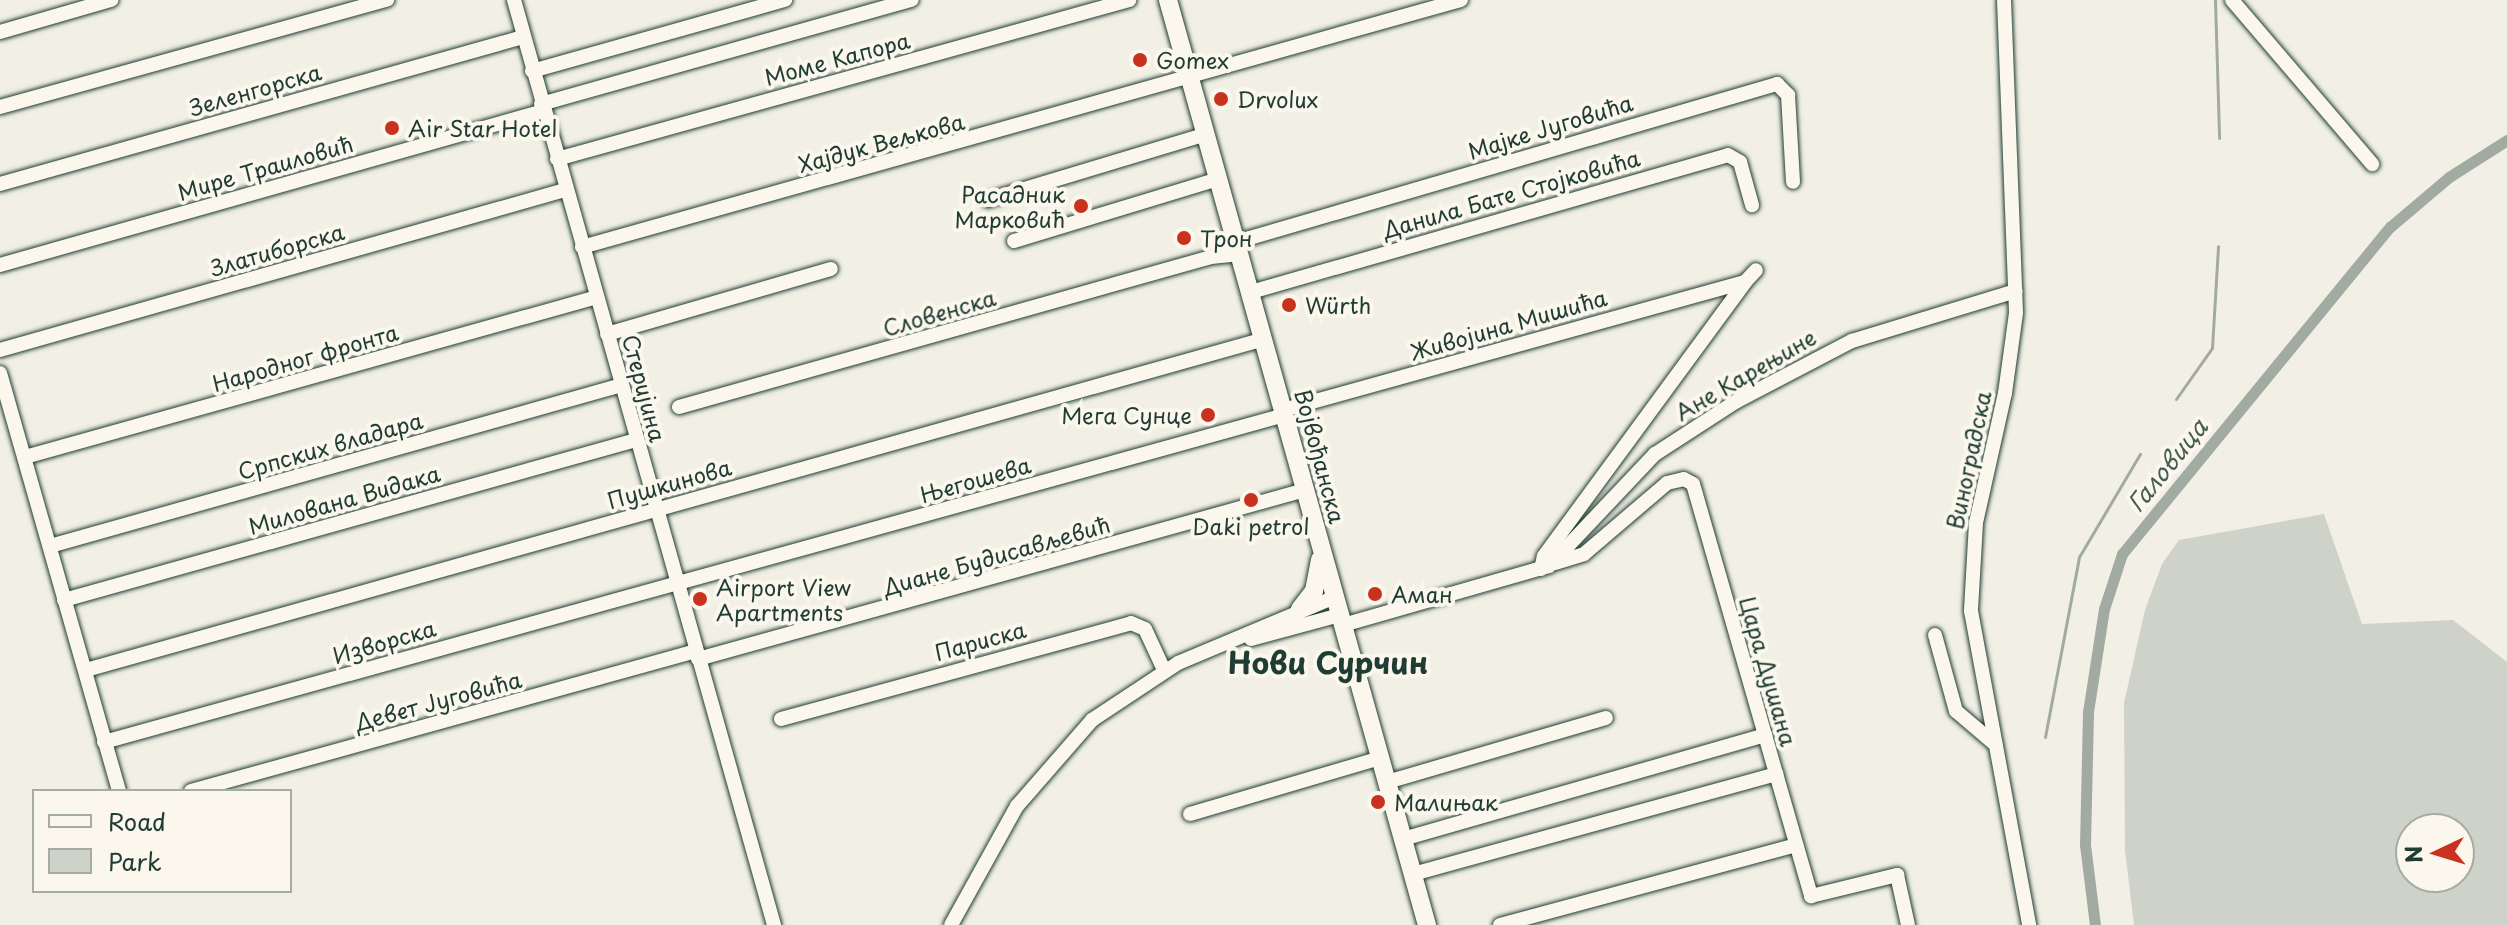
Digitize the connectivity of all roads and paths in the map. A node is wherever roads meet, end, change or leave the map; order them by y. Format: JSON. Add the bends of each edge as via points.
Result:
{"nodes":[{"id":1,"x":111,"y":0,"type":"edge"},
{"id":2,"x":387,"y":0,"type":"edge"},
{"id":3,"x":514,"y":0,"type":"edge"},
{"id":4,"x":785,"y":0,"type":"edge"},
{"id":5,"x":912,"y":0,"type":"edge"},
{"id":6,"x":1129,"y":0,"type":"edge"},
{"id":7,"x":1168,"y":0,"type":"edge"},
{"id":8,"x":1461,"y":0,"type":"edge"},
{"id":9,"x":2004,"y":0,"type":"edge"},
{"id":10,"x":2232,"y":0,"type":"edge"},
{"id":11,"x":0,"y":32,"type":"edge"},
{"id":12,"x":523,"y":37,"type":"junction"},
{"id":13,"x":532,"y":71,"type":"junction"},
{"id":14,"x":1191,"y":78,"type":"junction"},
{"id":15,"x":0,"y":107,"type":"edge"},
{"id":16,"x":542,"y":108,"type":"junction"},
{"id":17,"x":1206,"y":134,"type":"junction"},
{"id":18,"x":557,"y":159,"type":"junction"},
{"id":19,"x":2372,"y":164,"type":"dead end"},
{"id":20,"x":1218,"y":179,"type":"junction"},
{"id":21,"x":1793,"y":182,"type":"dead end"},
{"id":22,"x":0,"y":184,"type":"edge"},
{"id":23,"x":565,"y":190,"type":"junction"},
{"id":24,"x":988,"y":200,"type":"dead end"},
{"id":25,"x":1752,"y":205,"type":"dead end"},
{"id":26,"x":1014,"y":241,"type":"dead end"},
{"id":27,"x":1237,"y":245,"type":"junction"},
{"id":28,"x":582,"y":247,"type":"junction"},
{"id":29,"x":0,"y":265,"type":"edge"},
{"id":30,"x":831,"y":269,"type":"dead end"},
{"id":31,"x":1756,"y":270,"type":"dead end"},
{"id":32,"x":1745,"y":282,"type":"junction"},
{"id":33,"x":2016,"y":291,"type":"junction"},
{"id":34,"x":1251,"y":292,"type":"junction"},
{"id":35,"x":597,"y":297,"type":"junction"},
{"id":36,"x":607,"y":334,"type":"junction"},
{"id":37,"x":1264,"y":339,"type":"junction"},
{"id":38,"x":0,"y":350,"type":"edge"},
{"id":39,"x":0,"y":373,"type":"edge"},
{"id":40,"x":622,"y":385,"type":"junction"},
{"id":41,"x":679,"y":407,"type":"dead end"},
{"id":42,"x":1284,"y":412,"type":"junction"},
{"id":43,"x":636,"y":440,"type":"junction"},
{"id":44,"x":25,"y":457,"type":"junction"},
{"id":45,"x":1305,"y":490,"type":"junction"},
{"id":46,"x":656,"y":509,"type":"junction"},
{"id":47,"x":50,"y":546,"type":"junction"},
{"id":48,"x":1321,"y":550,"type":"junction"},
{"id":49,"x":1547,"y":566,"type":"junction"},
{"id":50,"x":676,"y":583,"type":"junction"},
{"id":51,"x":64,"y":600,"type":"junction"},
{"id":52,"x":1300,"y":609,"type":"junction"},
{"id":53,"x":1339,"y":612,"type":"junction"},
{"id":54,"x":1935,"y":635,"type":"dead end"},
{"id":55,"x":1227,"y":642,"type":"junction"},
{"id":56,"x":697,"y":655,"type":"junction"},
{"id":57,"x":86,"y":670,"type":"junction"},
{"id":58,"x":1164,"y":670,"type":"junction"},
{"id":59,"x":1606,"y":718,"type":"dead end"},
{"id":60,"x":781,"y":719,"type":"dead end"},
{"id":61,"x":1765,"y":735,"type":"junction"},
{"id":62,"x":104,"y":742,"type":"junction"},
{"id":63,"x":1996,"y":745,"type":"junction"},
{"id":64,"x":1380,"y":758,"type":"junction"},
{"id":65,"x":1776,"y":774,"type":"junction"},
{"id":66,"x":1387,"y":782,"type":"junction"},
{"id":67,"x":118,"y":789,"type":"edge"},
{"id":68,"x":198,"y":789,"type":"edge"},
{"id":69,"x":1190,"y":814,"type":"dead end"},
{"id":70,"x":1403,"y":839,"type":"junction"},
{"id":71,"x":1796,"y":845,"type":"junction"},
{"id":72,"x":1413,"y":874,"type":"junction"},
{"id":73,"x":774,"y":925,"type":"edge"},
{"id":74,"x":951,"y":925,"type":"edge"},
{"id":75,"x":1427,"y":925,"type":"edge"},
{"id":76,"x":1500,"y":925,"type":"edge"},
{"id":77,"x":1908,"y":925,"type":"edge"},
{"id":78,"x":2029,"y":925,"type":"edge"}],
"edges":[{"from":1,"to":11,"type":"street"},
{"from":2,"to":15,"type":"street"},
{"from":3,"to":12,"type":"street","name":"Стеријина"},
{"from":4,"to":13,"type":"street"},
{"from":5,"to":16,"type":"street","name":"Мире Траиловић"},
{"from":6,"to":18,"type":"street","name":"Моме Капора"},
{"from":7,"to":14,"type":"main road","name":"Војвођанска"},
{"from":8,"to":14,"type":"street","name":"Хајдук Вељкова"},
{"from":9,"to":33,"type":"street","name":"Виноградска"},
{"from":10,"to":19,"type":"street"},
{"from":12,"to":13,"type":"street","name":"Стеријина"},
{"from":12,"to":22,"type":"street","name":"Зеленгорска"},
{"from":13,"to":16,"type":"street","name":"Стеријина"},
{"from":14,"to":17,"type":"main road","name":"Војвођанска"},
{"from":14,"to":28,"type":"street","name":"Хајдук Вељкова"},
{"from":16,"to":18,"type":"street","name":"Стеријина"},
{"from":16,"to":29,"type":"street","name":"Мире Траиловић"},
{"from":17,"to":20,"type":"main road","name":"Војвођанска"},
{"from":17,"to":24,"type":"street"},
{"from":18,"to":23,"type":"street","name":"Стеријина"},
{"from":20,"to":26,"type":"street"},
{"from":20,"to":27,"type":"main road","name":"Војвођанска"},
{"from":21,"to":27,"type":"street","name":"Мајке Југовића","via":[[1788,95],[1777,84]]},
{"from":23,"to":28,"type":"street","name":"Стеријина"},
{"from":23,"to":38,"type":"street","name":"Златиборска"},
{"from":25,"to":34,"type":"street","name":"Данила Бате Стојковића","via":[[1742,166],[1728,155]]},
{"from":27,"to":34,"type":"main road","name":"Војвођанска"},
{"from":27,"to":41,"type":"street","name":"Словенска","via":[[1211,257]]},
{"from":28,"to":35,"type":"street","name":"Стеријина"},
{"from":30,"to":36,"type":"street"},
{"from":31,"to":32,"type":"street"},
{"from":32,"to":42,"type":"street","name":"Живојина Мишића"},
{"from":32,"to":49,"type":"street","name":"Ане Карењине","via":[[1544,556]]},
{"from":33,"to":49,"type":"street","name":"Ане Карењине","via":[[1852,341],[1737,401],[1655,454]]},
{"from":33,"to":63,"type":"street","name":"Виноградска","via":[[2005,393],[1979,503],[1972,573],[1974,643]]},
{"from":34,"to":37,"type":"main road","name":"Војвођанска"},
{"from":35,"to":36,"type":"street","name":"Стеријина"},
{"from":35,"to":44,"type":"street","name":"Народног фронта"},
{"from":36,"to":40,"type":"street","name":"Стеријина"},
{"from":37,"to":42,"type":"main road","name":"Војвођанска"},
{"from":37,"to":46,"type":"street","name":"Пушкинова"},
{"from":39,"to":44,"type":"street"},
{"from":40,"to":43,"type":"street","name":"Стеријина"},
{"from":40,"to":47,"type":"street","name":"Српских владара"},
{"from":42,"to":45,"type":"main road","name":"Војвођанска"},
{"from":42,"to":50,"type":"street","name":"Његошева"},
{"from":43,"to":46,"type":"street","name":"Стеријина"},
{"from":43,"to":51,"type":"street","name":"Милована Видака"},
{"from":44,"to":47,"type":"street"},
{"from":45,"to":48,"type":"main road","name":"Војвођанска"},
{"from":45,"to":56,"type":"street","name":"Диане Будисављевић"},
{"from":46,"to":50,"type":"street","name":"Стеријина"},
{"from":46,"to":57,"type":"street","name":"Пушкинова"},
{"from":47,"to":51,"type":"street"},
{"from":48,"to":52,"type":"main road","via":[[1314,591]]},
{"from":48,"to":53,"type":"main road","name":"Војвођанска"},
{"from":49,"to":53,"type":"street"},
{"from":49,"to":61,"type":"street","name":"Цара Душана","via":[[1584,554],[1667,483],[1688,480],[1696,490]]},
{"from":50,"to":56,"type":"street","name":"Стеријина"},
{"from":50,"to":62,"type":"street","name":"Изворска"},
{"from":51,"to":57,"type":"street"},
{"from":52,"to":53,"type":"street"},
{"from":52,"to":55,"type":"street"},
{"from":53,"to":55,"type":"street"},
{"from":53,"to":64,"type":"main road","name":"Војвођанска"},
{"from":54,"to":63,"type":"street","via":[[1956,711]]},
{"from":55,"to":58,"type":"street"},
{"from":56,"to":68,"type":"street","name":"Девет Југовића"},
{"from":56,"to":73,"type":"street","name":"Стеријина"},
{"from":57,"to":62,"type":"street"},
{"from":58,"to":60,"type":"street","name":"Париска","via":[[1145,629],[1131,623]]},
{"from":58,"to":74,"type":"street","via":[[1099,714],[1049,765],[1004,827]]},
{"from":59,"to":66,"type":"street"},
{"from":61,"to":65,"type":"street","name":"Цара Душана"},
{"from":61,"to":70,"type":"street"},
{"from":62,"to":67,"type":"street"},
{"from":63,"to":78,"type":"street","name":"Виноградска"},
{"from":64,"to":66,"type":"main road","name":"Војвођанска"},
{"from":64,"to":69,"type":"street"},
{"from":65,"to":71,"type":"street","name":"Цара Душана"},
{"from":65,"to":72,"type":"street"},
{"from":66,"to":70,"type":"main road","name":"Војвођанска"},
{"from":70,"to":72,"type":"main road","name":"Војвођанска"},
{"from":71,"to":76,"type":"street"},
{"from":71,"to":77,"type":"street","name":"Цара Душана","via":[[1812,898],[1898,875]]},
{"from":72,"to":75,"type":"main road","name":"Војвођанска"}]}
